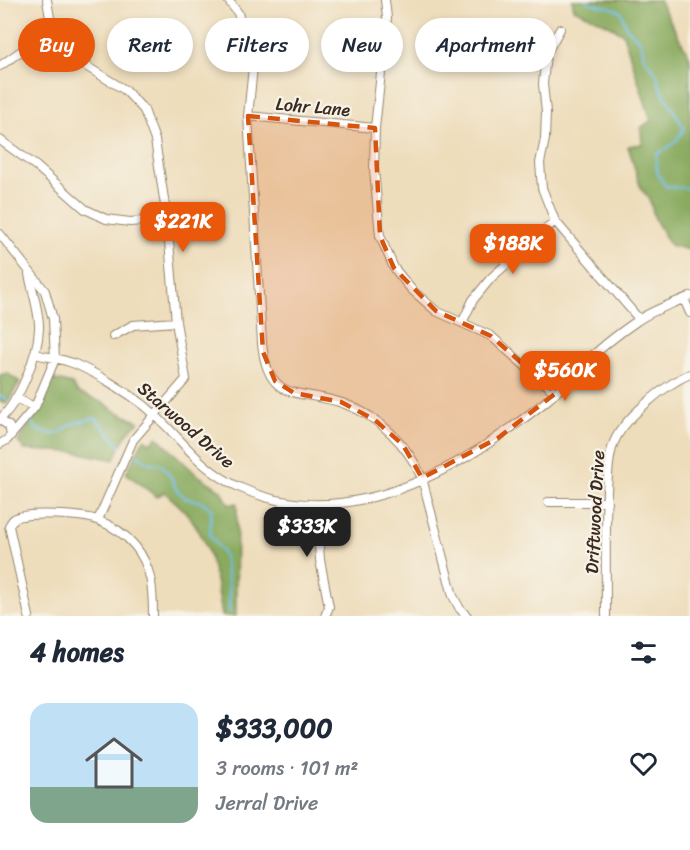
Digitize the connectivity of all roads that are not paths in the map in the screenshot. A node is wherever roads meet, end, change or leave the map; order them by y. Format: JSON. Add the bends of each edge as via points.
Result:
{"nodes":[{"id":1,"x":47,"y":0,"type":"edge"},
{"id":2,"x":228,"y":0,"type":"edge"},
{"id":3,"x":386,"y":0,"type":"edge"},
{"id":4,"x":50,"y":18,"type":"edge"},
{"id":5,"x":560,"y":29,"type":"dead end"},
{"id":6,"x":18,"y":53,"type":"edge"},
{"id":7,"x":0,"y":66,"type":"edge"},
{"id":8,"x":95,"y":72,"type":"edge"},
{"id":9,"x":248,"y":116,"type":"junction"},
{"id":10,"x":375,"y":128,"type":"junction"},
{"id":11,"x":0,"y":140,"type":"edge"},
{"id":12,"x":167,"y":219,"type":"junction"},
{"id":13,"x":555,"y":221,"type":"junction"},
{"id":14,"x":0,"y":234,"type":"edge"},
{"id":15,"x":28,"y":272,"type":"junction"},
{"id":16,"x":687,"y":297,"type":"edge"},
{"id":17,"x":690,"y":313,"type":"edge"},
{"id":18,"x":639,"y":319,"type":"junction"},
{"id":19,"x":176,"y":322,"type":"junction"},
{"id":20,"x":462,"y":323,"type":"junction"},
{"id":21,"x":113,"y":336,"type":"dead end"},
{"id":22,"x":35,"y":354,"type":"junction"},
{"id":23,"x":55,"y":359,"type":"junction"},
{"id":24,"x":690,"y":374,"type":"edge"},
{"id":25,"x":556,"y":393,"type":"junction"},
{"id":26,"x":15,"y":398,"type":"junction"},
{"id":27,"x":34,"y":407,"type":"junction"},
{"id":28,"x":155,"y":415,"type":"junction"},
{"id":29,"x":0,"y":419,"type":"edge"},
{"id":30,"x":11,"y":435,"type":"junction"},
{"id":31,"x":0,"y":444,"type":"edge"},
{"id":32,"x":422,"y":478,"type":"junction"},
{"id":33,"x":549,"y":502,"type":"dead end"},
{"id":34,"x":607,"y":502,"type":"junction"},
{"id":35,"x":316,"y":505,"type":"junction"},
{"id":36,"x":98,"y":520,"type":"junction"},
{"id":37,"x":326,"y":614,"type":"edge"},
{"id":38,"x":29,"y":616,"type":"edge"},
{"id":39,"x":153,"y":616,"type":"edge"},
{"id":40,"x":467,"y":616,"type":"edge"},
{"id":41,"x":606,"y":616,"type":"edge"}],
"edges":[{"from":1,"to":4,"type":"street"},
{"from":2,"to":9,"type":"street","via":[[238,13],[253,67]]},
{"from":3,"to":10,"type":"street"},
{"from":5,"to":13,"type":"street","via":[[546,54],[545,139],[540,163],[542,188]]},
{"from":6,"to":7,"type":"street"},
{"from":8,"to":12,"type":"street","via":[[125,90],[144,110],[155,140]]},
{"from":9,"to":10,"type":"street","name":"Lohr Lane"},
{"from":9,"to":32,"type":"street","via":[[263,352],[270,374],[299,395],[347,404],[375,420],[400,442]]},
{"from":10,"to":20,"type":"street","via":[[380,237],[394,268],[411,289],[436,312]]},
{"from":11,"to":12,"type":"street","via":[[85,209],[106,219]]},
{"from":12,"to":19,"type":"street"},
{"from":13,"to":18,"type":"street"},
{"from":13,"to":20,"type":"street","via":[[491,278],[473,300]]},
{"from":14,"to":15,"type":"street"},
{"from":15,"to":22,"type":"street","via":[[40,328]]},
{"from":15,"to":23,"type":"street","via":[[45,291],[53,318]]},
{"from":16,"to":17,"type":"street"},
{"from":16,"to":18,"type":"street","name":"Starwood Drive"},
{"from":18,"to":25,"type":"street","name":"Starwood Drive","via":[[584,364]]},
{"from":19,"to":21,"type":"street","via":[[133,325]]},
{"from":19,"to":28,"type":"street","via":[[186,379]]},
{"from":20,"to":25,"type":"street","via":[[490,336]]},
{"from":22,"to":23,"type":"street","name":"Starwood Drive"},
{"from":22,"to":26,"type":"street"},
{"from":23,"to":27,"type":"street"},
{"from":23,"to":28,"type":"street","name":"Starwood Drive","via":[[84,368]]},
{"from":24,"to":34,"type":"street","name":"Driftwood Drive","via":[[662,392],[621,430],[611,454]]},
{"from":25,"to":32,"type":"street","name":"Starwood Drive","via":[[498,438]]},
{"from":26,"to":27,"type":"street"},
{"from":26,"to":29,"type":"street"},
{"from":27,"to":30,"type":"street"},
{"from":28,"to":35,"type":"street","name":"Starwood Drive","via":[[195,458],[221,477],[269,498]]},
{"from":28,"to":36,"type":"street","via":[[129,447]]},
{"from":29,"to":30,"type":"street","via":[[9,426]]},
{"from":30,"to":31,"type":"street"},
{"from":32,"to":35,"type":"street","name":"Starwood Drive","via":[[358,500]]},
{"from":32,"to":40,"type":"street","via":[[453,596]]},
{"from":33,"to":34,"type":"street"},
{"from":34,"to":41,"type":"street","name":"Driftwood Drive"},
{"from":35,"to":37,"type":"street"},
{"from":36,"to":38,"type":"street","via":[[24,516],[10,524]]},
{"from":36,"to":39,"type":"street","via":[[122,533],[141,555],[152,583]]}]}
